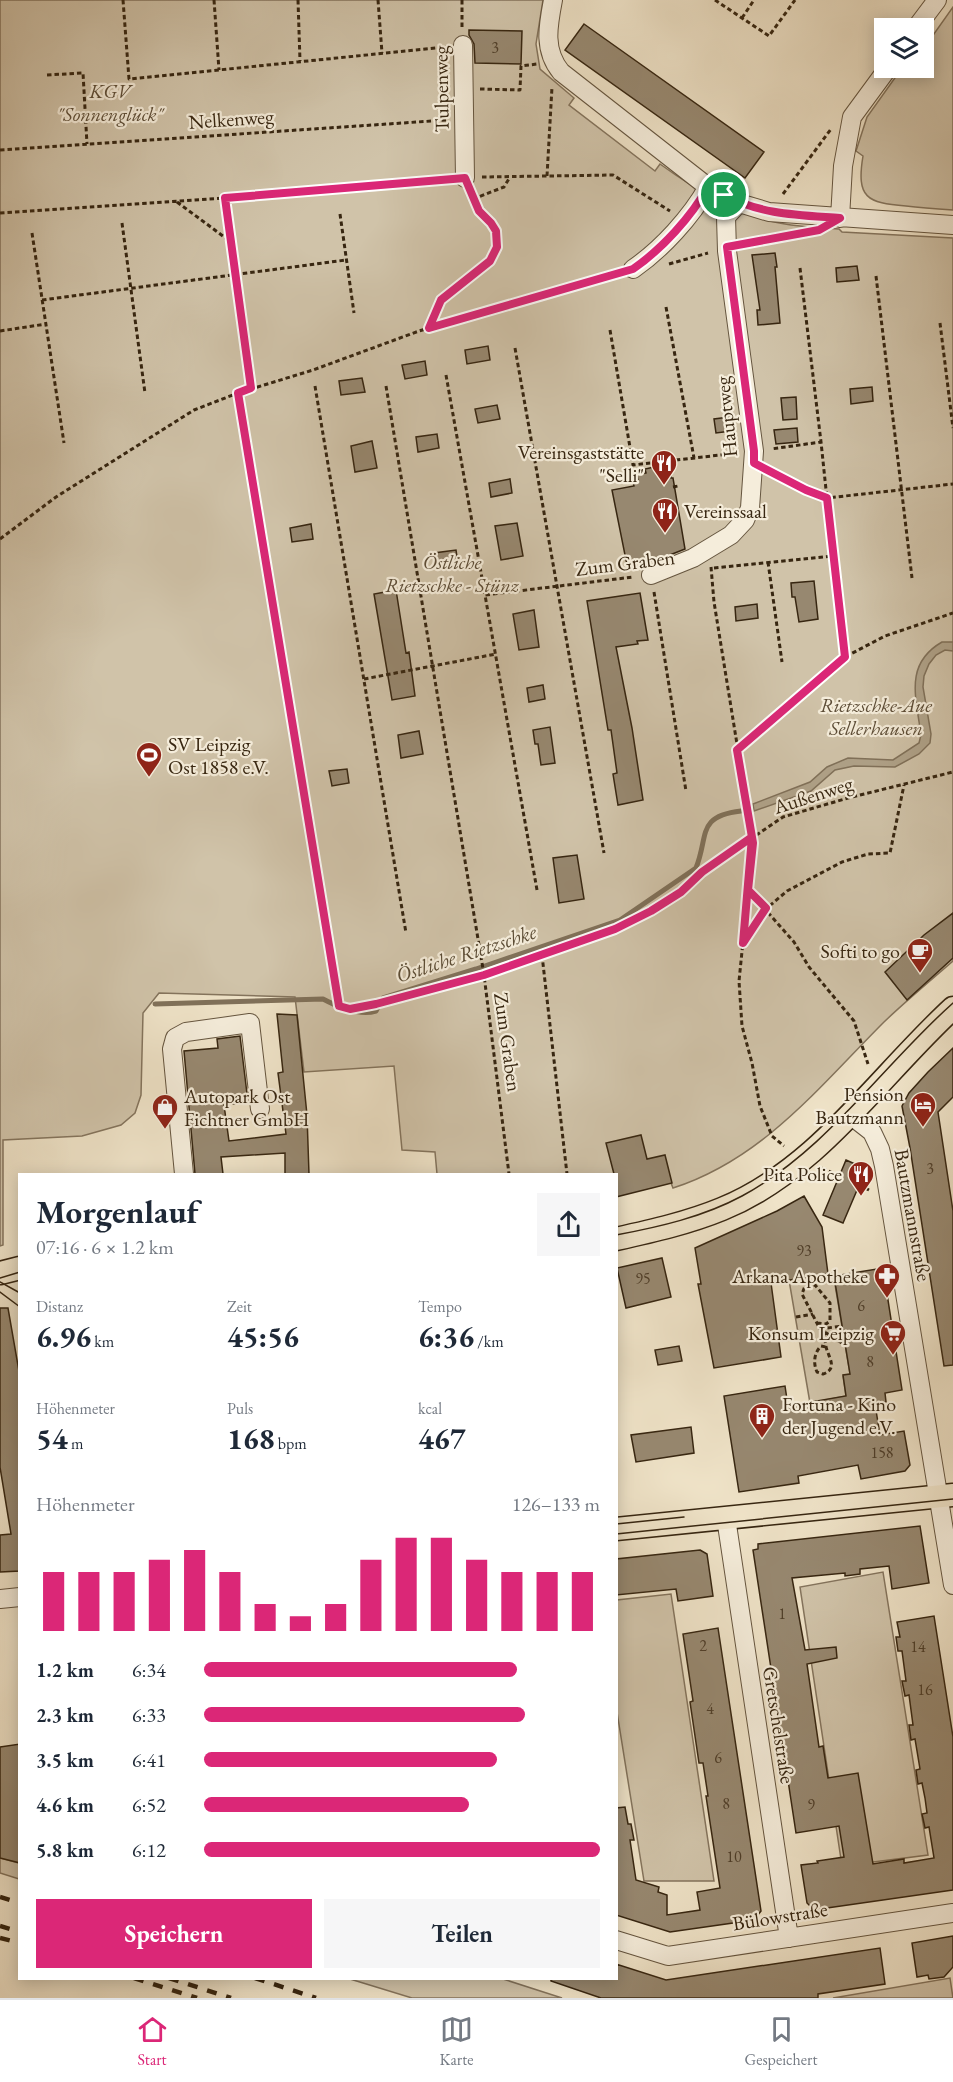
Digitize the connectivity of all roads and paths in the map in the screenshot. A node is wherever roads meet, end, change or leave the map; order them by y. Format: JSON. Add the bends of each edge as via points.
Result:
{"nodes":[{"id":1,"x":123,"y":0,"type":"edge"},
{"id":2,"x":213,"y":0,"type":"edge"},
{"id":3,"x":298,"y":0,"type":"edge"},
{"id":4,"x":378,"y":0,"type":"edge"},
{"id":5,"x":462,"y":0,"type":"edge"},
{"id":6,"x":553,"y":0,"type":"edge"},
{"id":7,"x":715,"y":0,"type":"edge"},
{"id":8,"x":754,"y":0,"type":"edge"},
{"id":9,"x":795,"y":0,"type":"edge"},
{"id":10,"x":937,"y":0,"type":"edge"},
{"id":11,"x":742,"y":18,"type":"junction"},
{"id":12,"x":924,"y":18,"type":"edge"},
{"id":13,"x":462,"y":45,"type":"junction"},
{"id":14,"x":382,"y":53,"type":"junction"},
{"id":15,"x":300,"y":61,"type":"junction"},
{"id":16,"x":553,"y":61,"type":"junction"},
{"id":17,"x":531,"y":65,"type":"dead end"},
{"id":18,"x":219,"y":70,"type":"junction"},
{"id":19,"x":47,"y":75,"type":"dead end"},
{"id":20,"x":881,"y":78,"type":"edge"},
{"id":21,"x":463,"y":88,"type":"junction"},
{"id":22,"x":464,"y":119,"type":"junction"},
{"id":23,"x":837,"y":120,"type":"dead end"},
{"id":24,"x":87,"y":144,"type":"junction"},
{"id":25,"x":0,"y":150,"type":"edge"},
{"id":26,"x":547,"y":176,"type":"junction"},
{"id":27,"x":510,"y":177,"type":"junction"},
{"id":28,"x":465,"y":178,"type":"junction"},
{"id":29,"x":708,"y":187,"type":"junction"},
{"id":30,"x":225,"y":198,"type":"junction"},
{"id":31,"x":473,"y":198,"type":"junction"},
{"id":32,"x":176,"y":201,"type":"junction"},
{"id":33,"x":777,"y":201,"type":"dead end"},
{"id":34,"x":739,"y":203,"type":"junction"},
{"id":35,"x":0,"y":213,"type":"edge"},
{"id":36,"x":340,"y":213,"type":"dead end"},
{"id":37,"x":840,"y":218,"type":"junction"},
{"id":38,"x":684,"y":220,"type":"junction"},
{"id":39,"x":122,"y":223,"type":"dead end"},
{"id":40,"x":953,"y":225,"type":"edge"},
{"id":41,"x":32,"y":233,"type":"dead end"},
{"id":42,"x":796,"y":234,"type":"dead end"},
{"id":43,"x":231,"y":242,"type":"junction"},
{"id":44,"x":727,"y":247,"type":"junction"},
{"id":45,"x":346,"y":260,"type":"junction"},
{"id":46,"x":800,"y":268,"type":"dead end"},
{"id":47,"x":633,"y":269,"type":"junction"},
{"id":48,"x":236,"y":275,"type":"junction"},
{"id":49,"x":876,"y":276,"type":"dead end"},
{"id":50,"x":131,"y":289,"type":"junction"},
{"id":51,"x":42,"y":300,"type":"junction"},
{"id":52,"x":666,"y":307,"type":"dead end"},
{"id":53,"x":354,"y":313,"type":"dead end"},
{"id":54,"x":940,"y":323,"type":"dead end"},
{"id":55,"x":46,"y":324,"type":"junction"},
{"id":56,"x":429,"y":328,"type":"junction"},
{"id":57,"x":610,"y":330,"type":"dead end"},
{"id":58,"x":0,"y":331,"type":"edge"},
{"id":59,"x":514,"y":348,"type":"dead end"},
{"id":60,"x":446,"y":375,"type":"dead end"},
{"id":61,"x":315,"y":386,"type":"dead end"},
{"id":62,"x":386,"y":386,"type":"dead end"},
{"id":63,"x":251,"y":388,"type":"junction"},
{"id":64,"x":145,"y":393,"type":"dead end"},
{"id":65,"x":238,"y":393,"type":"junction"},
{"id":66,"x":953,"y":428,"type":"edge"},
{"id":67,"x":821,"y":442,"type":"junction"},
{"id":68,"x":64,"y":443,"type":"dead end"},
{"id":69,"x":754,"y":457,"type":"junction"},
{"id":70,"x":693,"y":458,"type":"junction"},
{"id":71,"x":953,"y":484,"type":"edge"},
{"id":72,"x":678,"y":486,"type":"dead end"},
{"id":73,"x":673,"y":487,"type":"dead end"},
{"id":74,"x":902,"y":489,"type":"junction"},
{"id":75,"x":827,"y":498,"type":"junction"},
{"id":76,"x":0,"y":539,"type":"edge"},
{"id":77,"x":833,"y":556,"type":"junction"},
{"id":78,"x":768,"y":562,"type":"junction"},
{"id":79,"x":651,"y":575,"type":"junction"},
{"id":80,"x":912,"y":578,"type":"dead end"},
{"id":81,"x":557,"y":587,"type":"junction"},
{"id":82,"x":485,"y":596,"type":"junction"},
{"id":83,"x":953,"y":613,"type":"edge"},
{"id":84,"x":496,"y":654,"type":"junction"},
{"id":85,"x":845,"y":657,"type":"junction"},
{"id":86,"x":782,"y":662,"type":"dead end"},
{"id":87,"x":433,"y":665,"type":"junction"},
{"id":88,"x":364,"y":679,"type":"junction"},
{"id":89,"x":737,"y":750,"type":"junction"},
{"id":90,"x":953,"y":772,"type":"edge"},
{"id":91,"x":904,"y":785,"type":"junction"},
{"id":92,"x":686,"y":791,"type":"dead end"},
{"id":93,"x":752,"y":837,"type":"junction"},
{"id":94,"x":604,"y":853,"type":"dead end"},
{"id":95,"x":537,"y":890,"type":"dead end"},
{"id":96,"x":748,"y":890,"type":"junction"},
{"id":97,"x":766,"y":908,"type":"junction"},
{"id":98,"x":406,"y":933,"type":"dead end"},
{"id":99,"x":743,"y":943,"type":"junction"},
{"id":100,"x":542,"y":955,"type":"junction"},
{"id":101,"x":484,"y":975,"type":"junction"},
{"id":102,"x":953,"y":1008,"type":"edge"},
{"id":103,"x":868,"y":1064,"type":"dead end"},
{"id":104,"x":260,"y":1109,"type":"dead end"},
{"id":105,"x":849,"y":1114,"type":"junction"},
{"id":106,"x":784,"y":1146,"type":"dead end"},
{"id":107,"x":184,"y":1173,"type":"edge"},
{"id":108,"x":509,"y":1173,"type":"edge"},
{"id":109,"x":567,"y":1173,"type":"edge"},
{"id":110,"x":618,"y":1239,"type":"edge"},
{"id":111,"x":18,"y":1268,"type":"edge"},
{"id":112,"x":0,"y":1273,"type":"edge"},
{"id":113,"x":813,"y":1314,"type":"junction"},
{"id":114,"x":796,"y":1317,"type":"dead end"},
{"id":115,"x":817,"y":1323,"type":"junction"},
{"id":116,"x":842,"y":1326,"type":"dead end"},
{"id":117,"x":822,"y":1330,"type":"junction"},
{"id":118,"x":845,"y":1345,"type":"dead end"},
{"id":119,"x":826,"y":1347,"type":"junction"},
{"id":120,"x":946,"y":1496,"type":"edge"},
{"id":121,"x":726,"y":1518,"type":"junction"},
{"id":122,"x":618,"y":1529,"type":"edge"},
{"id":123,"x":953,"y":1585,"type":"edge"},
{"id":124,"x":18,"y":1597,"type":"edge"},
{"id":125,"x":0,"y":1599,"type":"edge"},
{"id":126,"x":953,"y":1913,"type":"edge"},
{"id":127,"x":789,"y":1938,"type":"junction"},
{"id":128,"x":618,"y":1941,"type":"edge"}],
"edges":[{"from":1,"to":18,"type":"path","via":[[129,79]]},
{"from":2,"to":18,"type":"path"},
{"from":3,"to":15,"type":"path"},
{"from":4,"to":14,"type":"path"},
{"from":5,"to":13,"type":"path","name":"Tulpenweg"},
{"from":6,"to":16,"type":"street","via":[[548,35]]},
{"from":7,"to":11,"type":"path"},
{"from":8,"to":11,"type":"path"},
{"from":9,"to":11,"type":"path","via":[[769,36]]},
{"from":10,"to":12,"type":"street"},
{"from":13,"to":14,"type":"path"},
{"from":13,"to":21,"type":"street","name":"Tulpenweg"},
{"from":14,"to":15,"type":"path"},
{"from":15,"to":18,"type":"path"},
{"from":16,"to":26,"type":"path"},
{"from":16,"to":29,"type":"street","via":[[572,83]]},
{"from":17,"to":21,"type":"path","via":[[521,66],[520,90]]},
{"from":19,"to":24,"type":"path","via":[[83,73]]},
{"from":20,"to":37,"type":"street","via":[[852,117],[843,166]]},
{"from":21,"to":22,"type":"street","name":"Tulpenweg"},
{"from":22,"to":24,"type":"path","name":"Nelkenweg"},
{"from":22,"to":28,"type":"street","name":"Tulpenweg"},
{"from":23,"to":33,"type":"path"},
{"from":24,"to":25,"type":"path","name":"Nelkenweg"},
{"from":26,"to":27,"type":"path"},
{"from":26,"to":38,"type":"path","via":[[613,175]]},
{"from":27,"to":28,"type":"path"},
{"from":27,"to":31,"type":"path","via":[[504,187]]},
{"from":28,"to":30,"type":"path"},
{"from":28,"to":31,"type":"path"},
{"from":29,"to":34,"type":"street"},
{"from":29,"to":38,"type":"street"},
{"from":30,"to":32,"type":"path"},
{"from":30,"to":43,"type":"path"},
{"from":31,"to":56,"type":"path","via":[[496,231],[496,252],[485,266],[441,300]]},
{"from":32,"to":35,"type":"path"},
{"from":32,"to":43,"type":"path"},
{"from":34,"to":37,"type":"street","via":[[769,212]]},
{"from":34,"to":44,"type":"street","name":"Hauptweg","via":[[726,217]]},
{"from":36,"to":45,"type":"path"},
{"from":37,"to":40,"type":"street"},
{"from":38,"to":47,"type":"street","via":[[656,252]]},
{"from":39,"to":50,"type":"path"},
{"from":41,"to":51,"type":"path"},
{"from":42,"to":44,"type":"path"},
{"from":43,"to":48,"type":"path"},
{"from":44,"to":47,"type":"path","via":[[652,269]]},
{"from":44,"to":69,"type":"street","name":"Hauptweg"},
{"from":45,"to":48,"type":"path"},
{"from":45,"to":53,"type":"path"},
{"from":46,"to":67,"type":"path"},
{"from":47,"to":56,"type":"path"},
{"from":48,"to":50,"type":"path"},
{"from":48,"to":63,"type":"path"},
{"from":49,"to":74,"type":"path"},
{"from":50,"to":51,"type":"path"},
{"from":50,"to":64,"type":"path"},
{"from":51,"to":55,"type":"path"},
{"from":52,"to":70,"type":"path"},
{"from":54,"to":66,"type":"path"},
{"from":55,"to":58,"type":"path"},
{"from":55,"to":68,"type":"path"},
{"from":56,"to":63,"type":"path"},
{"from":57,"to":70,"type":"path","via":[[633,465]]},
{"from":59,"to":81,"type":"path"},
{"from":60,"to":82,"type":"path"},
{"from":61,"to":88,"type":"path"},
{"from":62,"to":87,"type":"path","name":"Zum Graben"},
{"from":63,"to":65,"type":"path"},
{"from":65,"to":76,"type":"path","via":[[194,410],[120,455]]},
{"from":65,"to":101,"type":"path","name":"Außenweg","via":[[339,1006],[350,1009],[376,1004]]},
{"from":67,"to":69,"type":"path"},
{"from":67,"to":75,"type":"path"},
{"from":69,"to":70,"type":"path"},
{"from":69,"to":75,"type":"path","via":[[806,490]]},
{"from":69,"to":79,"type":"street","name":"Hauptweg","via":[[750,508],[745,520],[731,535],[693,558]]},
{"from":71,"to":74,"type":"path"},
{"from":72,"to":73,"type":"path"},
{"from":74,"to":75,"type":"path"},
{"from":74,"to":80,"type":"path"},
{"from":75,"to":77,"type":"path"},
{"from":77,"to":78,"type":"path"},
{"from":77,"to":85,"type":"path"},
{"from":78,"to":86,"type":"path"},
{"from":78,"to":89,"type":"path","via":[[711,568]]},
{"from":79,"to":81,"type":"path","name":"Zum Graben"},
{"from":79,"to":92,"type":"path"},
{"from":81,"to":82,"type":"path","name":"Zum Graben"},
{"from":81,"to":94,"type":"path"},
{"from":82,"to":84,"type":"path"},
{"from":83,"to":85,"type":"path","via":[[885,636]]},
{"from":84,"to":87,"type":"path"},
{"from":84,"to":95,"type":"path"},
{"from":85,"to":89,"type":"path"},
{"from":87,"to":88,"type":"path"},
{"from":87,"to":101,"type":"path","name":"Zum Graben"},
{"from":88,"to":98,"type":"path"},
{"from":89,"to":93,"type":"path"},
{"from":90,"to":91,"type":"path","name":"Außenweg"},
{"from":91,"to":93,"type":"path","name":"Außenweg","via":[[783,817]]},
{"from":91,"to":97,"type":"path","via":[[890,853],[868,854],[842,862],[787,891]]},
{"from":93,"to":96,"type":"path"},
{"from":93,"to":100,"type":"path","name":"Außenweg","via":[[681,892],[642,916]]},
{"from":96,"to":97,"type":"path"},
{"from":96,"to":99,"type":"path"},
{"from":97,"to":99,"type":"path"},
{"from":97,"to":103,"type":"path","via":[[854,1021]]},
{"from":99,"to":106,"type":"path","via":[[739,981],[742,1026],[760,1106],[772,1136]]},
{"from":100,"to":101,"type":"path","name":"Außenweg"},
{"from":100,"to":109,"type":"path"},
{"from":101,"to":108,"type":"path","name":"Zum Graben"},
{"from":102,"to":105,"type":"main road"},
{"from":104,"to":107,"type":"street","via":[[250,1023],[186,1032],[175,1038],[172,1049]]},
{"from":105,"to":110,"type":"main road","via":[[807,1156],[751,1195],[678,1225]]},
{"from":105,"to":120,"type":"street","name":"Bautzmannstraße","via":[[868,1127],[880,1149],[892,1274]]},
{"from":111,"to":112,"type":"main road"},
{"from":113,"to":114,"type":"path"},
{"from":113,"to":115,"type":"path"},
{"from":113,"to":115,"type":"path","via":[[802,1294],[809,1284],[815,1285],[830,1303],[830,1321]]},
{"from":115,"to":117,"type":"path"},
{"from":116,"to":117,"type":"path"},
{"from":117,"to":118,"type":"path"},
{"from":117,"to":119,"type":"path"},
{"from":119,"to":119,"type":"path","via":[[831,1368],[823,1374],[817,1372],[815,1356],[821,1346]]},
{"from":120,"to":121,"type":"main road"},
{"from":120,"to":123,"type":"street","name":"Bautzmannstraße"},
{"from":121,"to":122,"type":"main road"},
{"from":121,"to":127,"type":"street","name":"Gretschelstraße"},
{"from":124,"to":125,"type":"street"},
{"from":126,"to":127,"type":"street","name":"Bülowstraße"},
{"from":127,"to":128,"type":"street","name":"Bülowstraße","via":[[668,1956]]}]}
